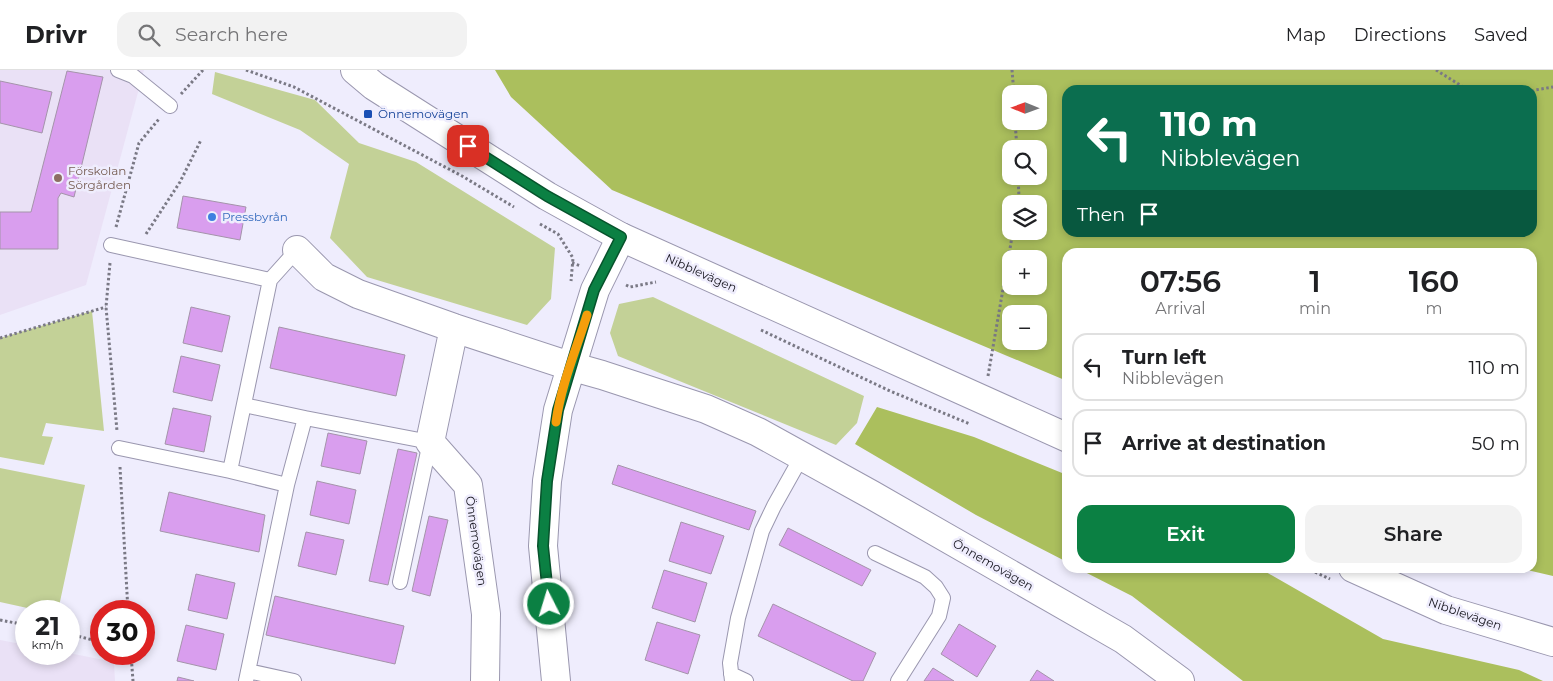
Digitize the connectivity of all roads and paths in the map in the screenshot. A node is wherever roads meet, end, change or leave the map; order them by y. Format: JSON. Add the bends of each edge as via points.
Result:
{"nodes":[{"id":1,"x":118,"y":70,"type":"edge"},
{"id":2,"x":203,"y":70,"type":"edge"},
{"id":3,"x":246,"y":70,"type":"edge"},
{"id":4,"x":355,"y":70,"type":"edge"},
{"id":5,"x":1012,"y":70,"type":"edge"},
{"id":6,"x":1436,"y":70,"type":"edge"},
{"id":7,"x":1013,"y":85,"type":"edge"},
{"id":8,"x":1460,"y":85,"type":"edge"},
{"id":9,"x":1553,"y":87,"type":"edge"},
{"id":10,"x":1537,"y":90,"type":"edge"},
{"id":11,"x":170,"y":106,"type":"junction"},
{"id":12,"x":201,"y":140,"type":"dead end"},
{"id":13,"x":518,"y":210,"type":"dead end"},
{"id":14,"x":534,"y":220,"type":"dead end"},
{"id":15,"x":621,"y":237,"type":"junction"},
{"id":16,"x":1012,"y":240,"type":"edge"},
{"id":17,"x":111,"y":245,"type":"junction"},
{"id":18,"x":136,"y":250,"type":"junction"},
{"id":19,"x":297,"y":250,"type":"joint"},
{"id":20,"x":270,"y":280,"type":"junction"},
{"id":21,"x":658,"y":281,"type":"dead end"},
{"id":22,"x":630,"y":287,"type":"dead end"},
{"id":23,"x":568,"y":290,"type":"dead end"},
{"id":24,"x":106,"y":307,"type":"junction"},
{"id":25,"x":454,"y":328,"type":"junction"},
{"id":26,"x":756,"y":328,"type":"dead end"},
{"id":27,"x":0,"y":338,"type":"edge"},
{"id":28,"x":570,"y":366,"type":"junction"},
{"id":29,"x":984,"y":400,"type":"junction"},
{"id":30,"x":244,"y":404,"type":"junction"},
{"id":31,"x":306,"y":418,"type":"junction"},
{"id":32,"x":979,"y":428,"type":"dead end"},
{"id":33,"x":1062,"y":435,"type":"edge"},
{"id":34,"x":430,"y":442,"type":"junction"},
{"id":35,"x":119,"y":448,"type":"junction"},
{"id":36,"x":802,"y":456,"type":"junction"},
{"id":37,"x":230,"y":471,"type":"junction"},
{"id":38,"x":287,"y":485,"type":"junction"},
{"id":39,"x":875,"y":553,"type":"dead end"},
{"id":40,"x":1364,"y":573,"type":"edge"},
{"id":41,"x":400,"y":582,"type":"dead end"},
{"id":42,"x":127,"y":600,"type":"edge"},
{"id":43,"x":0,"y":620,"type":"edge"},
{"id":44,"x":15,"y":623,"type":"edge"},
{"id":45,"x":1553,"y":642,"type":"edge"},
{"id":46,"x":132,"y":665,"type":"edge"},
{"id":47,"x":247,"y":676,"type":"edge"},
{"id":48,"x":731,"y":678,"type":"edge"},
{"id":49,"x":133,"y":681,"type":"edge"},
{"id":50,"x":294,"y":681,"type":"edge"},
{"id":51,"x":485,"y":681,"type":"edge"},
{"id":52,"x":556,"y":681,"type":"edge"},
{"id":53,"x":746,"y":681,"type":"edge"},
{"id":54,"x":898,"y":681,"type":"edge"},
{"id":55,"x":1180,"y":681,"type":"edge"}],
"edges":[{"from":1,"to":11,"type":"lane","via":[[133,76]]},
{"from":2,"to":11,"type":"path"},
{"from":3,"to":13,"type":"path","via":[[294,87],[462,176]]},
{"from":4,"to":15,"type":"street","name":"Nibblevägen","via":[[374,86],[547,196]]},
{"from":5,"to":7,"type":"path"},
{"from":6,"to":8,"type":"path"},
{"from":9,"to":10,"type":"path"},
{"from":11,"to":17,"type":"path","via":[[139,143]]},
{"from":12,"to":18,"type":"path","via":[[180,182]]},
{"from":14,"to":23,"type":"path","via":[[558,234],[573,258]]},
{"from":15,"to":28,"type":"street","via":[[594,290]]},
{"from":15,"to":29,"type":"street","name":"Nibblevägen"},
{"from":16,"to":29,"type":"path"},
{"from":17,"to":18,"type":"lane"},
{"from":17,"to":24,"type":"path"},
{"from":18,"to":20,"type":"lane"},
{"from":19,"to":20,"type":"lane"},
{"from":19,"to":25,"type":"street","name":"Önnemovägen","via":[[324,277],[358,294]]},
{"from":20,"to":30,"type":"lane"},
{"from":21,"to":22,"type":"path"},
{"from":24,"to":27,"type":"path"},
{"from":24,"to":35,"type":"path"},
{"from":25,"to":28,"type":"street","name":"Önnemovägen"},
{"from":25,"to":34,"type":"street"},
{"from":26,"to":32,"type":"path","via":[[890,391]]},
{"from":28,"to":36,"type":"street","name":"Önnemovägen","via":[[706,409]]},
{"from":28,"to":52,"type":"street","via":[[558,410],[547,481],[543,546]]},
{"from":29,"to":33,"type":"street","name":"Nibblevägen"},
{"from":30,"to":31,"type":"lane"},
{"from":30,"to":37,"type":"lane"},
{"from":31,"to":34,"type":"lane"},
{"from":31,"to":38,"type":"lane"},
{"from":34,"to":41,"type":"lane"},
{"from":34,"to":51,"type":"street","name":"Önnemovägen","via":[[468,485],[486,614]]},
{"from":35,"to":37,"type":"lane"},
{"from":35,"to":42,"type":"path"},
{"from":36,"to":48,"type":"lane","via":[[762,531],[738,618],[730,663]]},
{"from":36,"to":55,"type":"street","name":"Önnemovägen","via":[[1122,639]]},
{"from":37,"to":38,"type":"lane"},
{"from":38,"to":47,"type":"lane"},
{"from":39,"to":54,"type":"lane","via":[[925,577],[943,598],[939,616]]},
{"from":40,"to":45,"type":"street","name":"Nibblevägen","via":[[1446,610]]},
{"from":43,"to":44,"type":"path"},
{"from":46,"to":49,"type":"path"},
{"from":47,"to":50,"type":"lane"},
{"from":48,"to":53,"type":"lane"}]}
